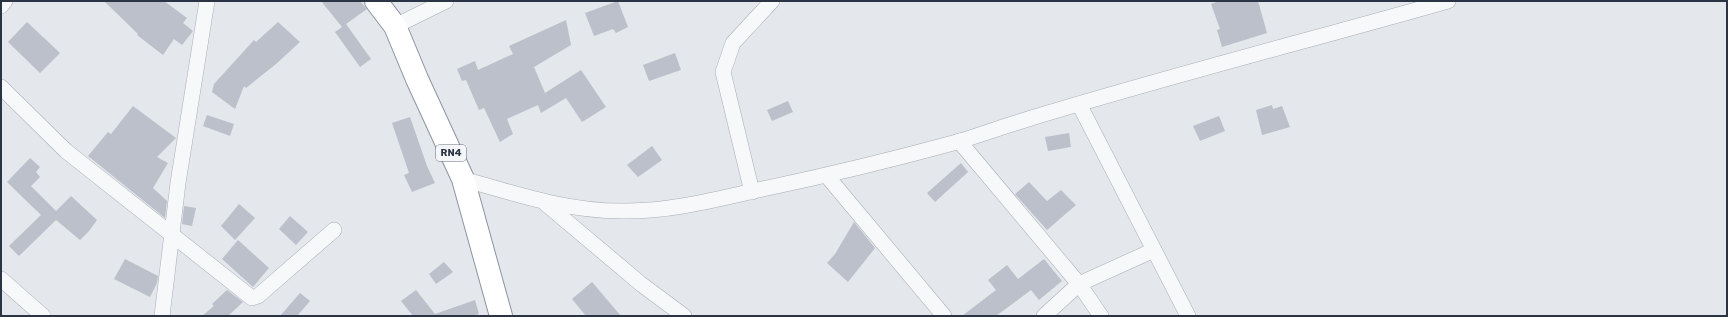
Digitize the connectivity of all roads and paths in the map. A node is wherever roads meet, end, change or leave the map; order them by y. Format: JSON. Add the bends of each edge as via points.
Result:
{"nodes":[{"id":1,"x":5,"y":1,"type":"edge"},
{"id":2,"x":207,"y":1,"type":"edge"},
{"id":3,"x":376,"y":1,"type":"edge"},
{"id":4,"x":446,"y":1,"type":"edge"},
{"id":5,"x":772,"y":1,"type":"edge"},
{"id":6,"x":1448,"y":1,"type":"edge"},
{"id":7,"x":1,"y":6,"type":"edge"},
{"id":8,"x":395,"y":26,"type":"junction"},
{"id":9,"x":1,"y":87,"type":"edge"},
{"id":10,"x":1079,"y":104,"type":"junction"},
{"id":11,"x":959,"y":141,"type":"junction"},
{"id":12,"x":827,"y":176,"type":"junction"},
{"id":13,"x":463,"y":179,"type":"junction"},
{"id":14,"x":752,"y":192,"type":"junction"},
{"id":15,"x":545,"y":203,"type":"junction"},
{"id":16,"x":334,"y":230,"type":"dead end"},
{"id":17,"x":173,"y":234,"type":"junction"},
{"id":18,"x":1154,"y":250,"type":"junction"},
{"id":19,"x":1,"y":279,"type":"edge"},
{"id":20,"x":1079,"y":284,"type":"junction"},
{"id":21,"x":43,"y":316,"type":"edge"},
{"id":22,"x":162,"y":316,"type":"edge"},
{"id":23,"x":501,"y":316,"type":"edge"},
{"id":24,"x":684,"y":316,"type":"edge"},
{"id":25,"x":944,"y":316,"type":"edge"},
{"id":26,"x":1044,"y":316,"type":"edge"},
{"id":27,"x":1101,"y":316,"type":"edge"},
{"id":28,"x":1188,"y":316,"type":"edge"}],
"edges":[{"from":1,"to":7,"type":"street"},
{"from":2,"to":17,"type":"street","via":[[178,183]]},
{"from":3,"to":8,"type":"highway","number":"RN4"},
{"from":4,"to":8,"type":"street"},
{"from":5,"to":14,"type":"street","via":[[733,42],[723,72]]},
{"from":6,"to":10,"type":"street"},
{"from":8,"to":13,"type":"highway","number":"RN4"},
{"from":9,"to":17,"type":"street","via":[[66,151]]},
{"from":10,"to":11,"type":"street"},
{"from":10,"to":18,"type":"street"},
{"from":11,"to":12,"type":"street"},
{"from":11,"to":20,"type":"street"},
{"from":12,"to":14,"type":"street"},
{"from":12,"to":25,"type":"street"},
{"from":13,"to":15,"type":"street"},
{"from":13,"to":23,"type":"highway","number":"RN4"},
{"from":14,"to":15,"type":"street","via":[[668,207],[625,211],[586,210]]},
{"from":15,"to":24,"type":"street","via":[[641,284]]},
{"from":16,"to":17,"type":"street","via":[[255,298]]},
{"from":17,"to":22,"type":"street"},
{"from":18,"to":20,"type":"street"},
{"from":18,"to":28,"type":"street"},
{"from":19,"to":21,"type":"street"},
{"from":20,"to":26,"type":"street"},
{"from":20,"to":27,"type":"street"}]}
